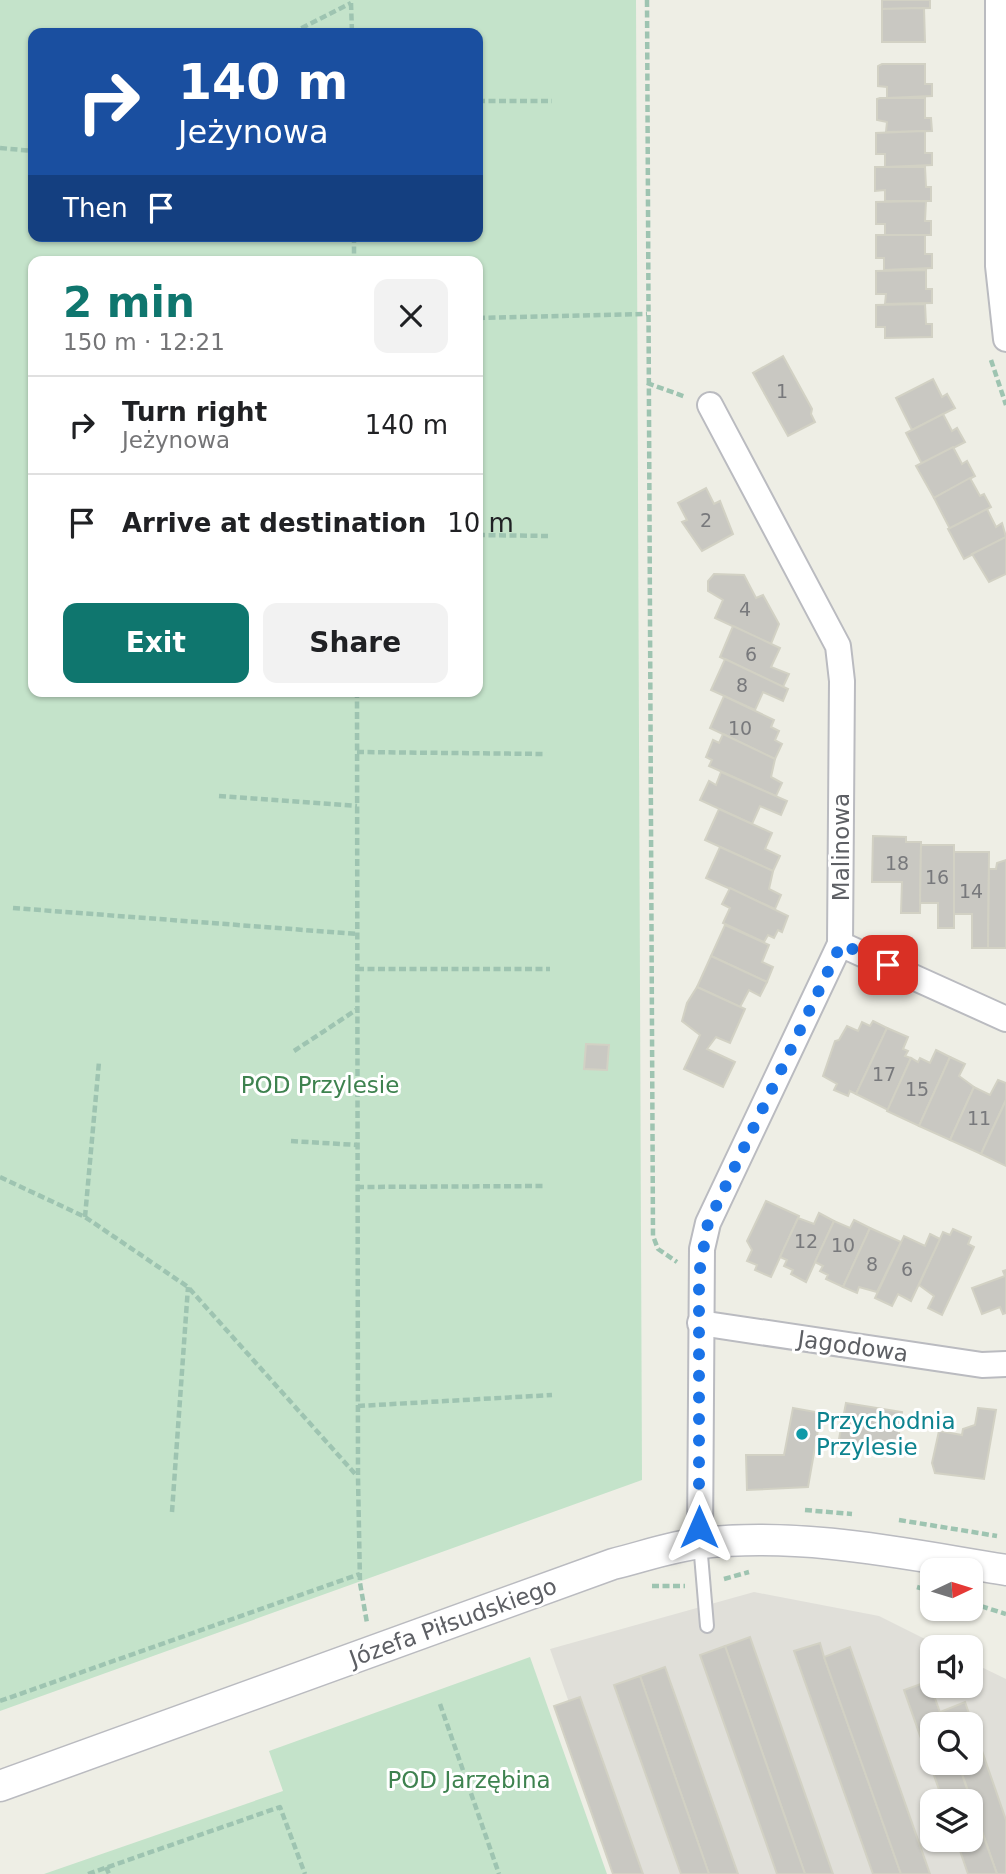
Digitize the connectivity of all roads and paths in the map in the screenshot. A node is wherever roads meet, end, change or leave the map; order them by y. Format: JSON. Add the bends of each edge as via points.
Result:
{"nodes":[{"id":1,"x":647,"y":0,"type":"edge"},
{"id":2,"x":998,"y":0,"type":"edge"},
{"id":3,"x":351,"y":1,"type":"edge"},
{"id":4,"x":301,"y":28,"type":"edge"},
{"id":5,"x":352,"y":28,"type":"edge"},
{"id":6,"x":483,"y":101,"type":"edge"},
{"id":7,"x":552,"y":101,"type":"dead end"},
{"id":8,"x":0,"y":148,"type":"edge"},
{"id":9,"x":28,"y":151,"type":"edge"},
{"id":10,"x":647,"y":314,"type":"junction"},
{"id":11,"x":483,"y":318,"type":"edge"},
{"id":12,"x":1006,"y":339,"type":"edge"},
{"id":13,"x":647,"y":383,"type":"junction"},
{"id":14,"x":710,"y":405,"type":"joint"},
{"id":15,"x":483,"y":535,"type":"edge"},
{"id":16,"x":548,"y":536,"type":"dead end"},
{"id":17,"x":357,"y":697,"type":"edge"},
{"id":18,"x":356,"y":752,"type":"junction"},
{"id":19,"x":546,"y":754,"type":"dead end"},
{"id":20,"x":219,"y":796,"type":"dead end"},
{"id":21,"x":357,"y":806,"type":"junction"},
{"id":22,"x":13,"y":908,"type":"dead end"},
{"id":23,"x":357,"y":934,"type":"junction"},
{"id":24,"x":841,"y":944,"type":"junction"},
{"id":25,"x":357,"y":969,"type":"junction"},
{"id":26,"x":550,"y":969,"type":"dead end"},
{"id":27,"x":357,"y":1010,"type":"junction"},
{"id":28,"x":1006,"y":1019,"type":"edge"},
{"id":29,"x":294,"y":1051,"type":"dead end"},
{"id":30,"x":99,"y":1062,"type":"dead end"},
{"id":31,"x":291,"y":1141,"type":"dead end"},
{"id":32,"x":357,"y":1145,"type":"junction"},
{"id":33,"x":0,"y":1177,"type":"edge"},
{"id":34,"x":545,"y":1186,"type":"dead end"},
{"id":35,"x":357,"y":1187,"type":"junction"},
{"id":36,"x":86,"y":1217,"type":"junction"},
{"id":37,"x":699,"y":1274,"type":"junction"},
{"id":38,"x":188,"y":1287,"type":"junction"},
{"id":39,"x":700,"y":1323,"type":"junction"},
{"id":40,"x":1006,"y":1364,"type":"edge"},
{"id":41,"x":552,"y":1395,"type":"dead end"},
{"id":42,"x":358,"y":1406,"type":"junction"},
{"id":43,"x":358,"y":1477,"type":"junction"},
{"id":44,"x":172,"y":1512,"type":"dead end"},
{"id":45,"x":700,"y":1543,"type":"junction"},
{"id":46,"x":920,"y":1557,"type":"junction"},
{"id":47,"x":923,"y":1558,"type":"edge"},
{"id":48,"x":760,"y":1570,"type":"dead end"},
{"id":49,"x":1006,"y":1570,"type":"edge"},
{"id":50,"x":360,"y":1574,"type":"junction"},
{"id":51,"x":984,"y":1579,"type":"edge"},
{"id":52,"x":702,"y":1585,"type":"junction"},
{"id":53,"x":646,"y":1586,"type":"dead end"},
{"id":54,"x":912,"y":1586,"type":"dead end"},
{"id":55,"x":1006,"y":1587,"type":"edge"},
{"id":56,"x":920,"y":1588,"type":"edge"},
{"id":57,"x":984,"y":1606,"type":"edge"},
{"id":58,"x":1006,"y":1614,"type":"edge"},
{"id":59,"x":707,"y":1626,"type":"dead end"},
{"id":60,"x":375,"y":1651,"type":"junction"},
{"id":61,"x":0,"y":1701,"type":"edge"},
{"id":62,"x":440,"y":1704,"type":"dead end"},
{"id":63,"x":0,"y":1786,"type":"edge"},
{"id":64,"x":106,"y":1867,"type":"junction"},
{"id":65,"x":88,"y":1874,"type":"edge"},
{"id":66,"x":109,"y":1874,"type":"edge"},
{"id":67,"x":305,"y":1874,"type":"edge"},
{"id":68,"x":499,"y":1874,"type":"edge"}],
"edges":[{"from":1,"to":10,"type":"path"},
{"from":2,"to":12,"type":"street","via":[[998,266]]},
{"from":3,"to":4,"type":"path"},
{"from":3,"to":5,"type":"path"},
{"from":6,"to":7,"type":"path"},
{"from":8,"to":9,"type":"path"},
{"from":10,"to":11,"type":"path"},
{"from":10,"to":13,"type":"path"},
{"from":13,"to":14,"type":"path"},
{"from":13,"to":37,"type":"path","via":[[653,1236],[658,1249]]},
{"from":14,"to":24,"type":"street","name":"Malinowa","via":[[838,646],[842,681]]},
{"from":15,"to":16,"type":"path"},
{"from":17,"to":18,"type":"path"},
{"from":18,"to":19,"type":"path"},
{"from":18,"to":21,"type":"path"},
{"from":20,"to":21,"type":"path"},
{"from":21,"to":23,"type":"path"},
{"from":22,"to":23,"type":"path"},
{"from":23,"to":25,"type":"path"},
{"from":24,"to":28,"type":"street"},
{"from":24,"to":37,"type":"street","name":"Malinowa","via":[[708,1223]]},
{"from":25,"to":26,"type":"path"},
{"from":25,"to":27,"type":"path"},
{"from":27,"to":29,"type":"path"},
{"from":27,"to":32,"type":"path"},
{"from":30,"to":36,"type":"path"},
{"from":31,"to":32,"type":"path"},
{"from":32,"to":35,"type":"path"},
{"from":33,"to":36,"type":"path"},
{"from":34,"to":35,"type":"path"},
{"from":35,"to":42,"type":"path"},
{"from":36,"to":38,"type":"path"},
{"from":37,"to":39,"type":"street","name":"Malinowa"},
{"from":38,"to":43,"type":"path"},
{"from":38,"to":44,"type":"path"},
{"from":39,"to":40,"type":"street","name":"Jagodowa","via":[[982,1365]]},
{"from":39,"to":45,"type":"street","name":"Malinowa"},
{"from":41,"to":42,"type":"path"},
{"from":42,"to":43,"type":"path"},
{"from":43,"to":50,"type":"path"},
{"from":45,"to":46,"type":"street","name":"Józefa Piłsudskiego","via":[[819,1541]]},
{"from":45,"to":52,"type":"lane"},
{"from":45,"to":60,"type":"street","name":"Józefa Piłsudskiego","via":[[613,1563]]},
{"from":46,"to":47,"type":"street","name":"Józefa Piłsudskiego"},
{"from":46,"to":49,"type":"street","name":"Józefa Piłsudskiego"},
{"from":48,"to":52,"type":"path"},
{"from":50,"to":60,"type":"path"},
{"from":50,"to":61,"type":"path"},
{"from":51,"to":55,"type":"street"},
{"from":52,"to":53,"type":"path"},
{"from":52,"to":59,"type":"lane"},
{"from":54,"to":56,"type":"path"},
{"from":57,"to":58,"type":"path"},
{"from":60,"to":63,"type":"street","name":"Józefa Piłsudskiego"},
{"from":62,"to":68,"type":"path"},
{"from":64,"to":65,"type":"path"},
{"from":64,"to":66,"type":"path"},
{"from":64,"to":67,"type":"path","via":[[280,1807]]}]}
